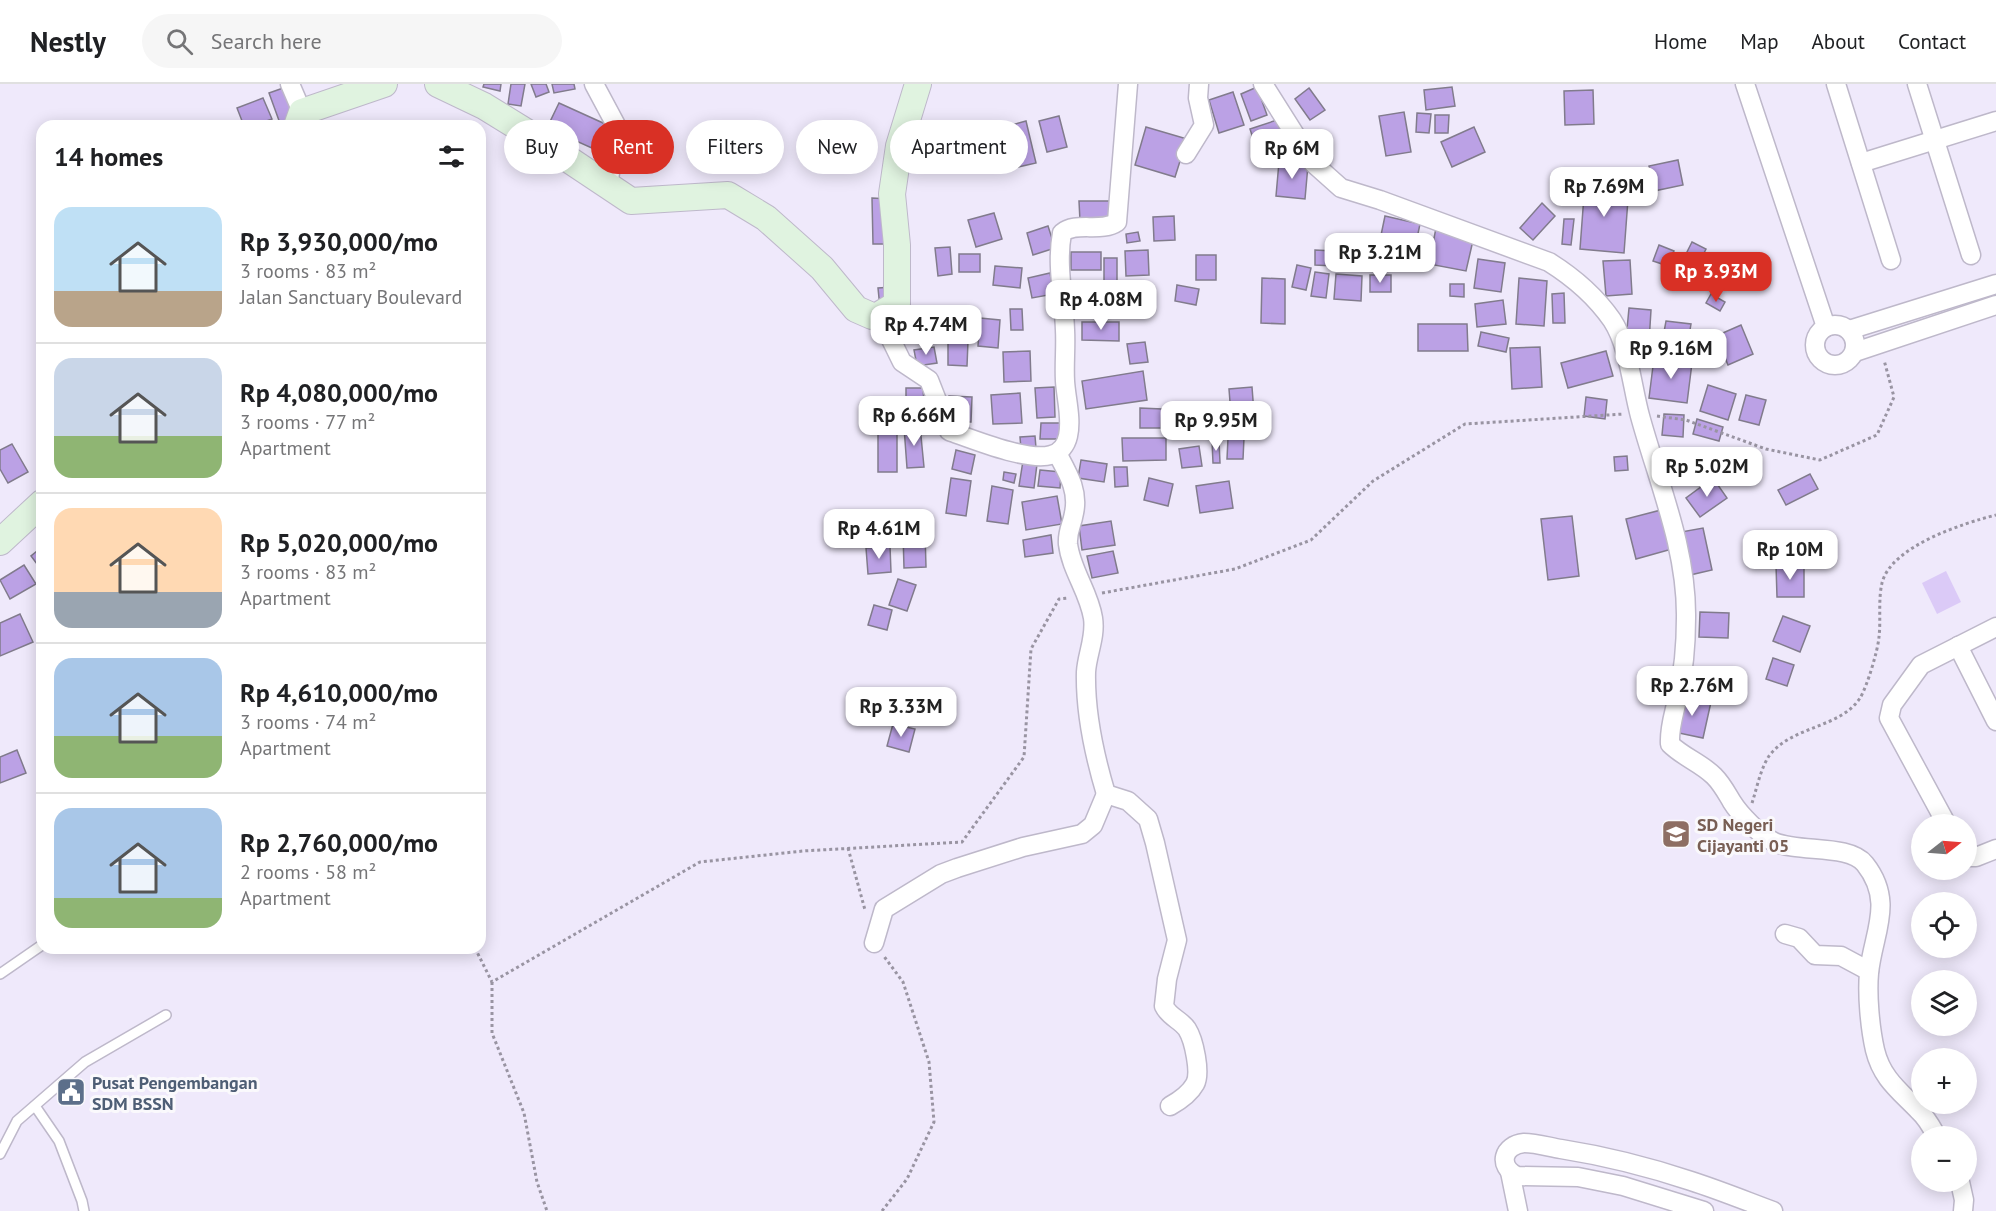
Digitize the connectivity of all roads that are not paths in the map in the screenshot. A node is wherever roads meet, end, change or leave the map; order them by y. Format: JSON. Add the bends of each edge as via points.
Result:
{"nodes":[{"id":1,"x":290,"y":84,"type":"edge"},
{"id":2,"x":384,"y":84,"type":"edge"},
{"id":3,"x":438,"y":84,"type":"edge"},
{"id":4,"x":594,"y":84,"type":"edge"},
{"id":5,"x":918,"y":84,"type":"edge"},
{"id":6,"x":1128,"y":84,"type":"edge"},
{"id":7,"x":1199,"y":84,"type":"edge"},
{"id":8,"x":1263,"y":84,"type":"edge"},
{"id":9,"x":1745,"y":84,"type":"edge"},
{"id":10,"x":1836,"y":84,"type":"edge"},
{"id":11,"x":1917,"y":84,"type":"edge"},
{"id":12,"x":300,"y":119,"type":"edge"},
{"id":13,"x":1996,"y":121,"type":"edge"},
{"id":14,"x":1934,"y":140,"type":"junction"},
{"id":15,"x":1186,"y":154,"type":"dead end"},
{"id":16,"x":1861,"y":163,"type":"junction"},
{"id":17,"x":608,"y":186,"type":"junction"},
{"id":18,"x":1971,"y":255,"type":"dead end"},
{"id":19,"x":1891,"y":260,"type":"dead end"},
{"id":20,"x":1996,"y":284,"type":"edge"},
{"id":21,"x":1996,"y":305,"type":"edge"},
{"id":22,"x":879,"y":315,"type":"junction"},
{"id":23,"x":1826,"y":327,"type":"junction"},
{"id":24,"x":1850,"y":330,"type":"junction"},
{"id":25,"x":1855,"y":352,"type":"junction"},
{"id":26,"x":1057,"y":453,"type":"junction"},
{"id":27,"x":36,"y":508,"type":"edge"},
{"id":28,"x":0,"y":542,"type":"edge"},
{"id":29,"x":1996,"y":627,"type":"edge"},
{"id":30,"x":1958,"y":646,"type":"junction"},
{"id":31,"x":1996,"y":721,"type":"edge"},
{"id":32,"x":1106,"y":794,"type":"junction"},
{"id":33,"x":1941,"y":814,"type":"edge"},
{"id":34,"x":1996,"y":849,"type":"edge"},
{"id":35,"x":1977,"y":857,"type":"edge"},
{"id":36,"x":1785,"y":934,"type":"dead end"},
{"id":37,"x":874,"y":943,"type":"road end"},
{"id":38,"x":36,"y":949,"type":"edge"},
{"id":39,"x":1869,"y":971,"type":"junction"},
{"id":40,"x":0,"y":974,"type":"edge"},
{"id":41,"x":166,"y":1015,"type":"dead end"},
{"id":42,"x":35,"y":1106,"type":"junction"},
{"id":43,"x":1170,"y":1106,"type":"dead end"},
{"id":44,"x":1930,"y":1126,"type":"edge"},
{"id":45,"x":0,"y":1154,"type":"edge"},
{"id":46,"x":1510,"y":1172,"type":"junction"},
{"id":47,"x":1962,"y":1192,"type":"edge"},
{"id":48,"x":84,"y":1211,"type":"edge"},
{"id":49,"x":1518,"y":1211,"type":"edge"},
{"id":50,"x":1704,"y":1211,"type":"edge"},
{"id":51,"x":1773,"y":1211,"type":"edge"},
{"id":52,"x":1963,"y":1211,"type":"edge"}],
"edges":[{"from":1,"to":12,"type":"street"},
{"from":2,"to":12,"type":"main road"},
{"from":3,"to":17,"type":"main road","via":[[484,106]]},
{"from":4,"to":17,"type":"street","via":[[617,127]]},
{"from":5,"to":22,"type":"main road","via":[[899,146],[892,194],[897,304]]},
{"from":6,"to":26,"type":"street","via":[[1117,222],[1062,233],[1060,278],[1069,434],[1065,446]]},
{"from":7,"to":15,"type":"street","via":[[1204,125]]},
{"from":8,"to":39,"type":"street","via":[[1313,163],[1341,188],[1549,262],[1582,287],[1613,322],[1631,375],[1685,579],[1685,654],[1669,730],[1670,744],[1712,773],[1732,803],[1775,842],[1836,851],[1864,863],[1881,900]]},
{"from":9,"to":23,"type":"street"},
{"from":10,"to":16,"type":"street"},
{"from":11,"to":14,"type":"street"},
{"from":13,"to":14,"type":"street"},
{"from":14,"to":16,"type":"street"},
{"from":14,"to":18,"type":"street"},
{"from":16,"to":19,"type":"street"},
{"from":17,"to":22,"type":"main road","via":[[631,201],[728,195],[766,218],[822,268],[856,309]]},
{"from":20,"to":24,"type":"street"},
{"from":21,"to":25,"type":"street"},
{"from":22,"to":26,"type":"street","via":[[902,362],[929,380],[949,431],[1036,456]]},
{"from":23,"to":24,"type":"street"},
{"from":23,"to":25,"type":"street","via":[[1815,346],[1818,357],[1838,366],[1849,362]]},
{"from":24,"to":25,"type":"street","via":[[1856,340]]},
{"from":26,"to":32,"type":"street","via":[[1076,496],[1067,531],[1072,562],[1093,619],[1086,668],[1087,701],[1094,753]]},
{"from":27,"to":28,"type":"main road"},
{"from":29,"to":30,"type":"street"},
{"from":30,"to":31,"type":"street"},
{"from":30,"to":33,"type":"street","via":[[1921,665],[1892,705],[1889,717]]},
{"from":32,"to":37,"type":"street","via":[[1093,825],[1082,834],[1023,847],[941,874],[884,909]]},
{"from":32,"to":43,"type":"street","via":[[1128,801],[1148,819],[1177,940],[1164,1006],[1193,1039],[1197,1072],[1196,1083]]},
{"from":34,"to":35,"type":"street"},
{"from":36,"to":39,"type":"street","via":[[1799,938],[1815,955],[1841,956]]},
{"from":38,"to":40,"type":"lane"},
{"from":39,"to":44,"type":"street","via":[[1879,1064],[1887,1080]]},
{"from":41,"to":42,"type":"lane","via":[[85,1062]]},
{"from":42,"to":45,"type":"lane","via":[[18,1121]]},
{"from":42,"to":48,"type":"lane","via":[[59,1141]]},
{"from":46,"to":49,"type":"street"},
{"from":46,"to":50,"type":"street","via":[[1528,1177],[1578,1177]]},
{"from":46,"to":51,"type":"street","via":[[1505,1163],[1506,1152],[1513,1146],[1532,1144],[1670,1174]]},
{"from":47,"to":52,"type":"street"}]}
